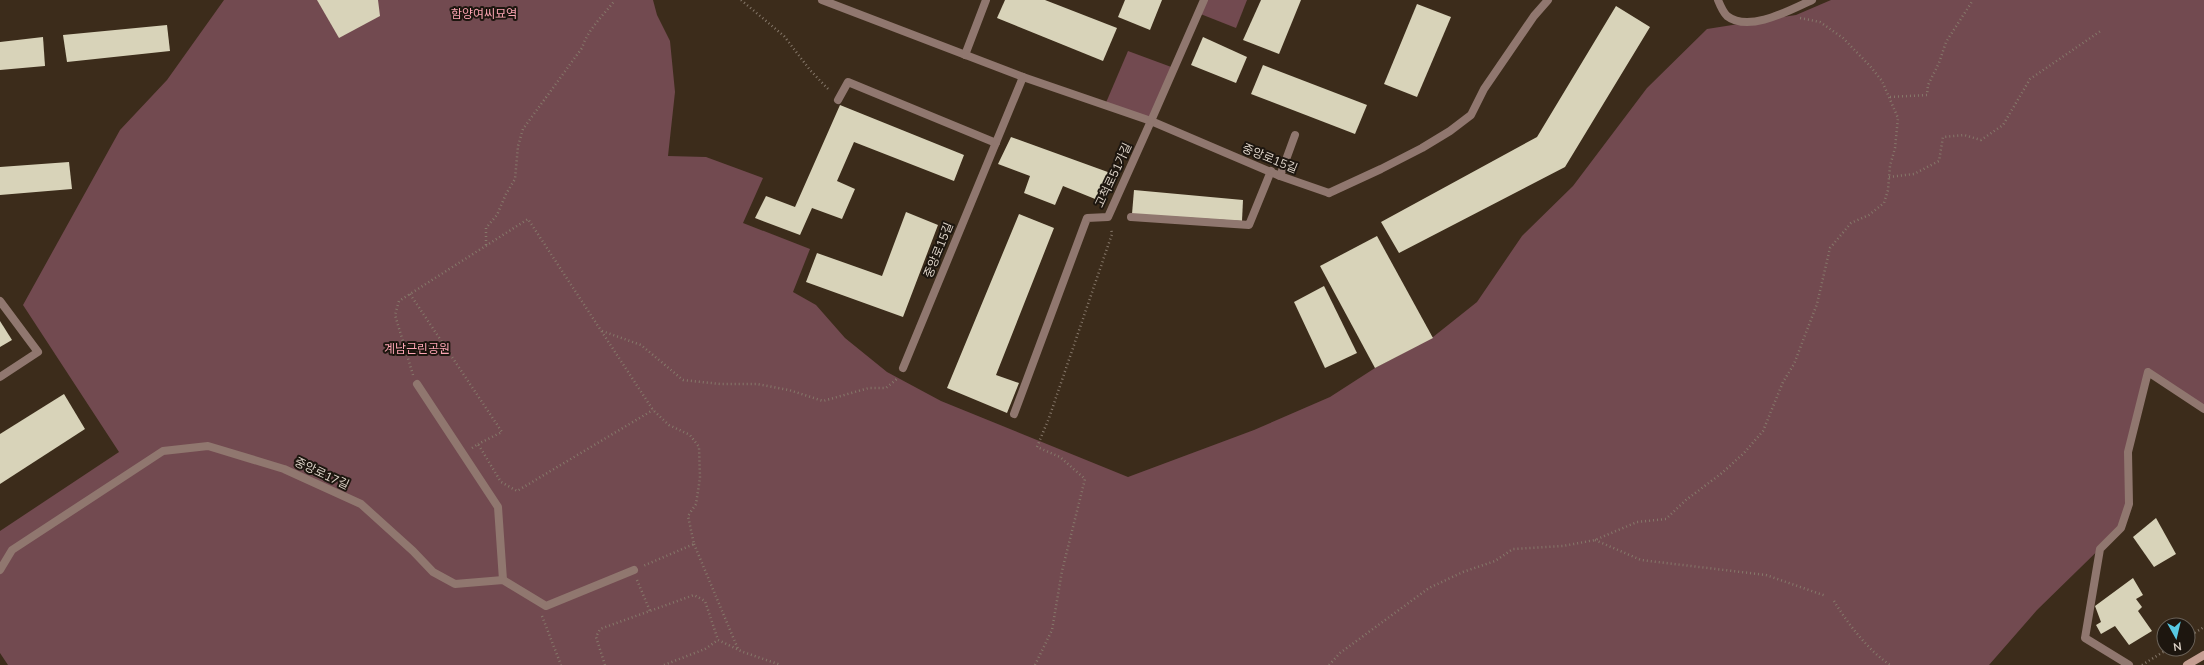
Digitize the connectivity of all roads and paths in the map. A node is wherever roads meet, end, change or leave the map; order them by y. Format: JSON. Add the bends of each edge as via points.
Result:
{"nodes":[{"id":1,"x":615,"y":0,"type":"edge"},
{"id":2,"x":741,"y":0,"type":"edge"},
{"id":3,"x":822,"y":0,"type":"edge"},
{"id":4,"x":986,"y":0,"type":"edge"},
{"id":5,"x":1204,"y":0,"type":"edge"},
{"id":6,"x":1548,"y":0,"type":"edge"},
{"id":7,"x":1718,"y":0,"type":"edge"},
{"id":8,"x":1812,"y":0,"type":"edge"},
{"id":9,"x":1973,"y":0,"type":"edge"},
{"id":10,"x":1782,"y":15,"type":"junction"},
{"id":11,"x":2102,"y":30,"type":"dead end"},
{"id":12,"x":965,"y":55,"type":"junction"},
{"id":13,"x":1023,"y":77,"type":"junction"},
{"id":14,"x":1890,"y":97,"type":"junction"},
{"id":15,"x":838,"y":100,"type":"joint"},
{"id":16,"x":1151,"y":121,"type":"junction"},
{"id":17,"x":1295,"y":135,"type":"dead end"},
{"id":18,"x":996,"y":142,"type":"junction"},
{"id":19,"x":1270,"y":171,"type":"junction"},
{"id":20,"x":1280,"y":176,"type":"junction"},
{"id":21,"x":1889,"y":177,"type":"junction"},
{"id":22,"x":1108,"y":216,"type":"junction"},
{"id":23,"x":1131,"y":217,"type":"dead end"},
{"id":24,"x":486,"y":246,"type":"junction"},
{"id":25,"x":410,"y":294,"type":"junction"},
{"id":26,"x":0,"y":301,"type":"edge"},
{"id":27,"x":601,"y":331,"type":"junction"},
{"id":28,"x":903,"y":368,"type":"joint"},
{"id":29,"x":0,"y":377,"type":"edge"},
{"id":30,"x":417,"y":384,"type":"joint"},
{"id":31,"x":2204,"y":409,"type":"edge"},
{"id":32,"x":653,"y":410,"type":"junction"},
{"id":33,"x":1014,"y":414,"type":"dead end"},
{"id":34,"x":478,"y":444,"type":"junction"},
{"id":35,"x":463,"y":455,"type":"junction"},
{"id":36,"x":1595,"y":540,"type":"junction"},
{"id":37,"x":694,"y":544,"type":"junction"},
{"id":38,"x":0,"y":570,"type":"edge"},
{"id":39,"x":634,"y":570,"type":"junction"},
{"id":40,"x":504,"y":580,"type":"junction"},
{"id":41,"x":1826,"y":596,"type":"dead end"},
{"id":42,"x":535,"y":599,"type":"junction"},
{"id":43,"x":1834,"y":601,"type":"dead end"},
{"id":44,"x":650,"y":611,"type":"junction"},
{"id":45,"x":718,"y":640,"type":"junction"},
{"id":46,"x":738,"y":650,"type":"junction"},
{"id":47,"x":2204,"y":655,"type":"edge"},
{"id":48,"x":2156,"y":656,"type":"edge"},
{"id":49,"x":561,"y":665,"type":"edge"},
{"id":50,"x":606,"y":665,"type":"edge"},
{"id":51,"x":664,"y":665,"type":"edge"},
{"id":52,"x":781,"y":665,"type":"edge"},
{"id":53,"x":1035,"y":665,"type":"edge"},
{"id":54,"x":1329,"y":665,"type":"edge"},
{"id":55,"x":1890,"y":665,"type":"edge"},
{"id":56,"x":2128,"y":665,"type":"edge"},
{"id":57,"x":2142,"y":665,"type":"edge"},
{"id":58,"x":2187,"y":665,"type":"edge"}],
"edges":[{"from":1,"to":24,"type":"path","via":[[602,19],[587,34],[582,48],[557,86],[522,129],[515,178],[497,215],[486,228]]},
{"from":2,"to":15,"type":"path","via":[[784,36],[810,70]]},
{"from":3,"to":12,"type":"street","name":"중앙로15길"},
{"from":4,"to":12,"type":"street"},
{"from":5,"to":16,"type":"street","name":"고척로51가길"},
{"from":6,"to":20,"type":"street","name":"중앙로15길","via":[[1534,16],[1484,89],[1471,115],[1450,131],[1381,170],[1329,194]]},
{"from":7,"to":10,"type":"street","via":[[1726,15],[1736,21],[1746,22]]},
{"from":8,"to":10,"type":"street"},
{"from":9,"to":14,"type":"path","via":[[1946,42],[1940,63],[1928,85],[1927,95]]},
{"from":10,"to":14,"type":"path","via":[[1820,22],[1843,38],[1882,81]]},
{"from":11,"to":21,"type":"path","via":[[2030,79],[2003,125],[1981,140],[1964,135],[1943,137],[1939,161],[1914,174]]},
{"from":12,"to":13,"type":"street","name":"중앙로15길"},
{"from":13,"to":16,"type":"street","name":"중앙로15길"},
{"from":13,"to":18,"type":"street","name":"중앙로15길"},
{"from":14,"to":21,"type":"path","via":[[1898,118]]},
{"from":15,"to":18,"type":"street","via":[[848,82]]},
{"from":16,"to":19,"type":"street","name":"중앙로15길"},
{"from":16,"to":22,"type":"street","name":"고척로51가길"},
{"from":17,"to":20,"type":"street"},
{"from":18,"to":28,"type":"street","name":"중앙로15길"},
{"from":19,"to":20,"type":"street","name":"중앙로15길"},
{"from":19,"to":23,"type":"street","via":[[1249,225]]},
{"from":21,"to":36,"type":"path","via":[[1884,203],[1869,215],[1851,223],[1830,248],[1817,304],[1794,364],[1783,382],[1763,431],[1728,468],[1666,519],[1637,522]]},
{"from":22,"to":33,"type":"street","name":"고척로51가길","via":[[1087,218]]},
{"from":22,"to":53,"type":"path","via":[[1112,234],[1037,447],[1060,457],[1085,479],[1062,571],[1052,630]]},
{"from":24,"to":25,"type":"path"},
{"from":24,"to":27,"type":"path","via":[[528,219]]},
{"from":25,"to":30,"type":"path","via":[[399,301],[395,315],[408,364]]},
{"from":25,"to":34,"type":"path","via":[[502,432]]},
{"from":26,"to":29,"type":"street","via":[[38,352]]},
{"from":27,"to":28,"type":"path","via":[[641,345],[683,380],[764,385],[823,401],[869,388],[886,388],[898,378]]},
{"from":27,"to":32,"type":"path"},
{"from":30,"to":35,"type":"street"},
{"from":31,"to":56,"type":"street","via":[[2148,372],[2128,452],[2129,504],[2121,528],[2100,549],[2085,638]]},
{"from":32,"to":34,"type":"path","via":[[517,490],[501,482]]},
{"from":32,"to":37,"type":"path","via":[[669,425],[690,435],[699,447],[700,478],[696,504],[688,516]]},
{"from":34,"to":35,"type":"path"},
{"from":35,"to":40,"type":"street","via":[[498,507]]},
{"from":36,"to":41,"type":"path","via":[[1641,560],[1766,575]]},
{"from":36,"to":54,"type":"path","via":[[1563,546],[1513,549],[1495,561],[1463,572],[1429,588],[1400,608],[1340,653]]},
{"from":37,"to":39,"type":"path"},
{"from":37,"to":46,"type":"path"},
{"from":38,"to":40,"type":"street","name":"중앙로17길","via":[[12,550],[163,451],[208,446],[284,469],[361,504],[413,551],[432,572],[455,584]]},
{"from":39,"to":42,"type":"street","via":[[546,606]]},
{"from":39,"to":44,"type":"path"},
{"from":40,"to":42,"type":"street"},
{"from":42,"to":49,"type":"path"},
{"from":43,"to":55,"type":"path","via":[[1850,628]]},
{"from":44,"to":45,"type":"path","via":[[694,595],[705,601]]},
{"from":44,"to":50,"type":"path","via":[[600,629],[596,637]]},
{"from":45,"to":46,"type":"path"},
{"from":45,"to":51,"type":"path","via":[[705,649]]},
{"from":46,"to":52,"type":"path"},
{"from":47,"to":58,"type":"main road"},
{"from":48,"to":57,"type":"path"}]}
